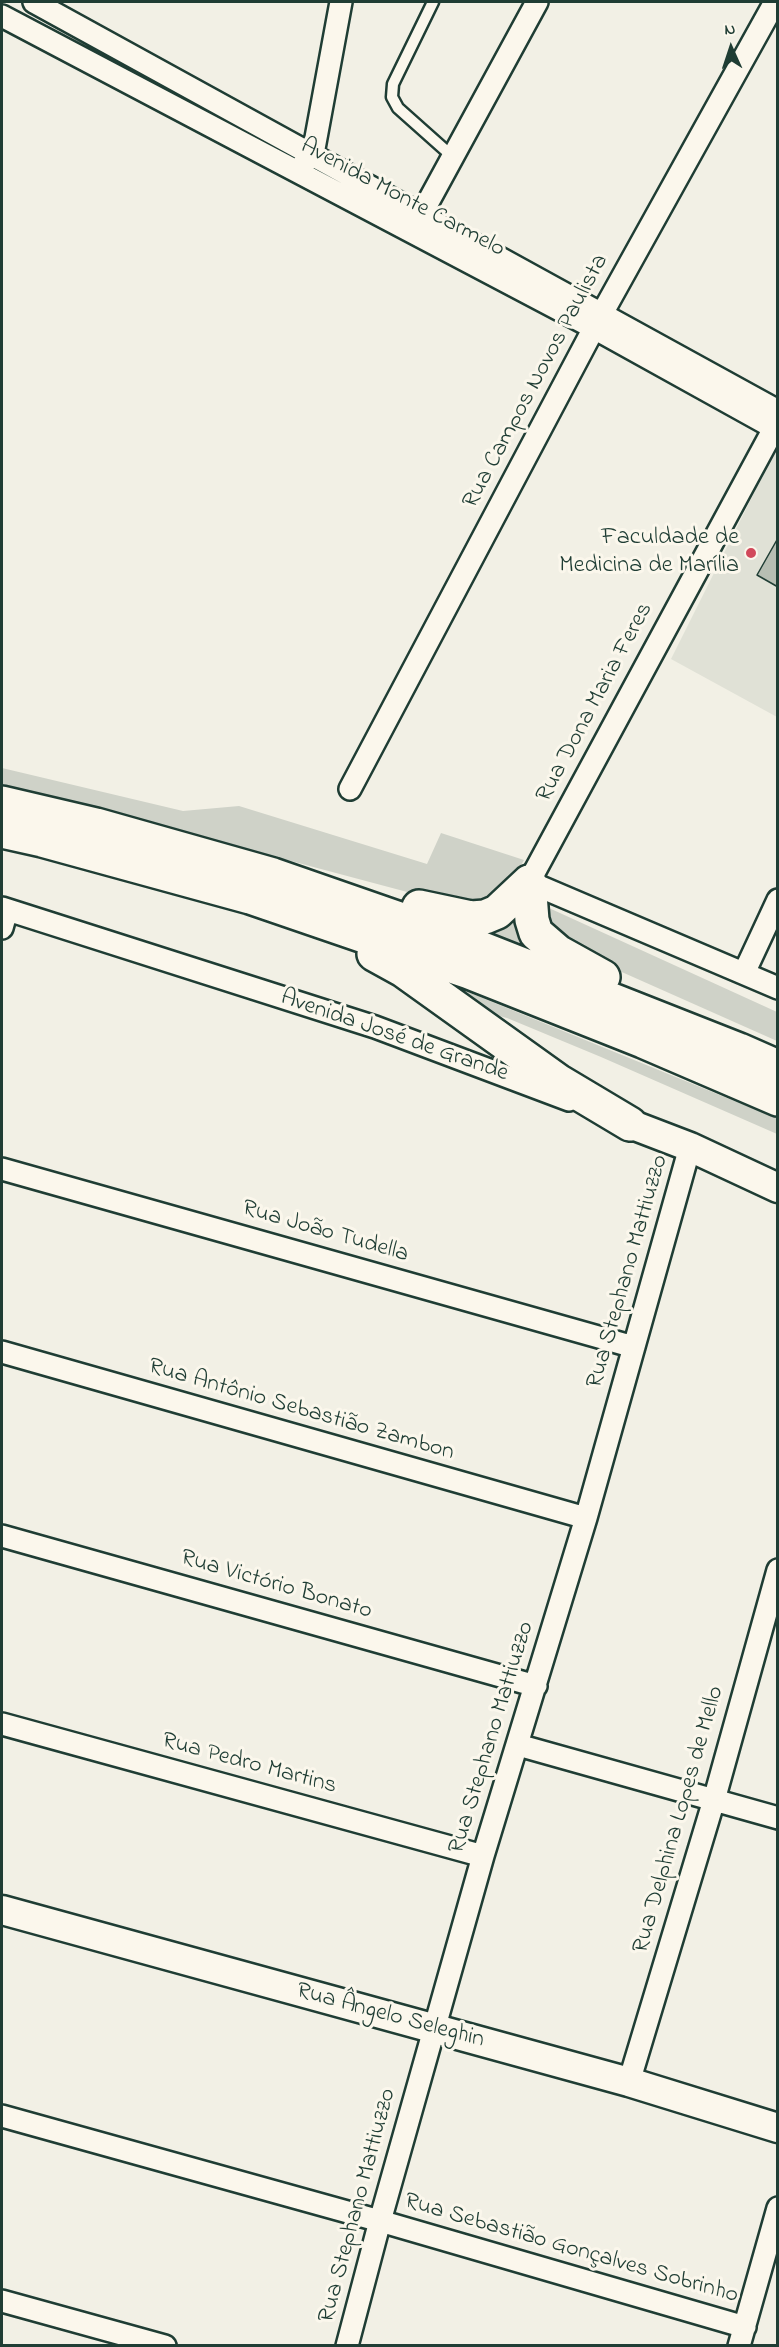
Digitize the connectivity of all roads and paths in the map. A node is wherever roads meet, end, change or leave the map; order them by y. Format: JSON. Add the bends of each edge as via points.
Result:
{"nodes":[{"id":1,"x":34,"y":2,"type":"edge"},
{"id":2,"x":341,"y":2,"type":"edge"},
{"id":3,"x":433,"y":2,"type":"edge"},
{"id":4,"x":537,"y":2,"type":"edge"},
{"id":5,"x":769,"y":7,"type":"edge"},
{"id":6,"x":2,"y":16,"type":"edge"},
{"id":7,"x":313,"y":154,"type":"junction"},
{"id":8,"x":453,"y":157,"type":"junction"},
{"id":9,"x":295,"y":172,"type":"junction"},
{"id":10,"x":416,"y":224,"type":"junction"},
{"id":11,"x":598,"y":321,"type":"junction"},
{"id":12,"x":776,"y":423,"type":"edge"},
{"id":13,"x":350,"y":789,"type":"dead end"},
{"id":14,"x":2,"y":803,"type":"edge"},
{"id":15,"x":2,"y":831,"type":"edge"},
{"id":16,"x":529,"y":882,"type":"junction"},
{"id":17,"x":261,"y":886,"type":"junction"},
{"id":18,"x":777,"y":900,"type":"edge"},
{"id":19,"x":3,"y":915,"type":"edge"},
{"id":20,"x":744,"y":973,"type":"junction"},
{"id":21,"x":777,"y":987,"type":"edge"},
{"id":22,"x":739,"y":1050,"type":"junction"},
{"id":23,"x":777,"y":1067,"type":"edge"},
{"id":24,"x":777,"y":1099,"type":"edge"},
{"id":25,"x":630,"y":1124,"type":"junction"},
{"id":26,"x":690,"y":1147,"type":"junction"},
{"id":27,"x":2,"y":1169,"type":"edge"},
{"id":28,"x":777,"y":1188,"type":"edge"},
{"id":29,"x":634,"y":1347,"type":"junction"},
{"id":30,"x":2,"y":1352,"type":"edge"},
{"id":31,"x":586,"y":1518,"type":"junction"},
{"id":32,"x":2,"y":1536,"type":"edge"},
{"id":33,"x":777,"y":1570,"type":"edge"},
{"id":34,"x":536,"y":1686,"type":"junction"},
{"id":35,"x":2,"y":1724,"type":"edge"},
{"id":36,"x":518,"y":1745,"type":"junction"},
{"id":37,"x":714,"y":1800,"type":"junction"},
{"id":38,"x":777,"y":1818,"type":"edge"},
{"id":39,"x":483,"y":1856,"type":"junction"},
{"id":40,"x":2,"y":1910,"type":"edge"},
{"id":41,"x":434,"y":2030,"type":"junction"},
{"id":42,"x":629,"y":2082,"type":"junction"},
{"id":43,"x":2,"y":2116,"type":"edge"},
{"id":44,"x":777,"y":2128,"type":"edge"},
{"id":45,"x":777,"y":2208,"type":"edge"},
{"id":46,"x":380,"y":2221,"type":"junction"},
{"id":47,"x":2,"y":2301,"type":"edge"},
{"id":48,"x":742,"y":2336,"type":"edge"},
{"id":49,"x":165,"y":2346,"type":"edge"},
{"id":50,"x":347,"y":2346,"type":"edge"}],
"edges":[{"from":1,"to":7,"type":"street","name":"Avenida Monte Carmelo"},
{"from":2,"to":7,"type":"street"},
{"from":3,"to":8,"type":"lane","via":[[393,84],[392,97],[398,108]]},
{"from":4,"to":8,"type":"street"},
{"from":5,"to":11,"type":"street","name":"Rua Campos Novos Paulista"},
{"from":6,"to":9,"type":"street","name":"Avenida Monte Carmelo"},
{"from":7,"to":9,"type":"street"},
{"from":7,"to":10,"type":"street","name":"Avenida Monte Carmelo"},
{"from":8,"to":10,"type":"street"},
{"from":9,"to":10,"type":"street","name":"Avenida Monte Carmelo"},
{"from":10,"to":11,"type":"street","name":"Avenida Monte Carmelo"},
{"from":11,"to":12,"type":"street","name":"Avenida Monte Carmelo"},
{"from":11,"to":13,"type":"street","name":"Rua Campos Novos Paulista"},
{"from":12,"to":16,"type":"street","name":"Rua Dona Maria Feres"},
{"from":14,"to":17,"type":"highway","via":[[96,825]]},
{"from":15,"to":17,"type":"highway"},
{"from":16,"to":17,"type":"highway","via":[[497,912],[471,918]]},
{"from":16,"to":20,"type":"street"},
{"from":16,"to":22,"type":"highway","via":[[532,920],[543,942],[582,967],[708,1026]]},
{"from":17,"to":22,"type":"highway","via":[[460,940]]},
{"from":17,"to":24,"type":"highway"},
{"from":17,"to":25,"type":"highway","via":[[403,970],[558,1082]]},
{"from":18,"to":20,"type":"street"},
{"from":19,"to":25,"type":"street","name":"Avenida José de Grande","via":[[375,1027]]},
{"from":20,"to":21,"type":"street"},
{"from":22,"to":23,"type":"highway"},
{"from":25,"to":26,"type":"street","name":"Avenida José de Grande"},
{"from":26,"to":28,"type":"street","name":"Avenida José de Grande"},
{"from":26,"to":29,"type":"street","name":"Rua Stephano Mattiuzzo"},
{"from":27,"to":29,"type":"street","name":"Rua João Tudella"},
{"from":29,"to":31,"type":"street","name":"Rua Stephano Mattiuzzo"},
{"from":30,"to":31,"type":"street","name":"Rua Antônio Sebastião Zambon"},
{"from":31,"to":34,"type":"street","name":"Rua Stephano Mattiuzzo"},
{"from":32,"to":34,"type":"street","name":"Rua Victório Bonato"},
{"from":33,"to":37,"type":"street","name":"Rua Delphina Lopes de Mello"},
{"from":34,"to":36,"type":"street","name":"Rua Stephano Mattiuzzo"},
{"from":35,"to":39,"type":"street","name":"Rua Pedro Martins"},
{"from":36,"to":37,"type":"street"},
{"from":36,"to":39,"type":"street","name":"Rua Stephano Mattiuzzo"},
{"from":37,"to":38,"type":"street"},
{"from":37,"to":42,"type":"street","name":"Rua Delphina Lopes de Mello"},
{"from":39,"to":41,"type":"street","name":"Rua Stephano Mattiuzzo"},
{"from":40,"to":41,"type":"street","name":"Rua Ângelo Seleghin"},
{"from":41,"to":42,"type":"street","name":"Rua Ângelo Seleghin"},
{"from":41,"to":46,"type":"street","name":"Rua Stephano Mattiuzzo"},
{"from":42,"to":44,"type":"street","name":"Rua Ângelo Seleghin"},
{"from":43,"to":46,"type":"street","name":"Rua Sebastião Gonçalves Sobrinho"},
{"from":45,"to":48,"type":"street"},
{"from":46,"to":48,"type":"street","name":"Rua Sebastião Gonçalves Sobrinho"},
{"from":46,"to":50,"type":"street","name":"Rua Stephano Mattiuzzo"},
{"from":47,"to":49,"type":"street"}]}
